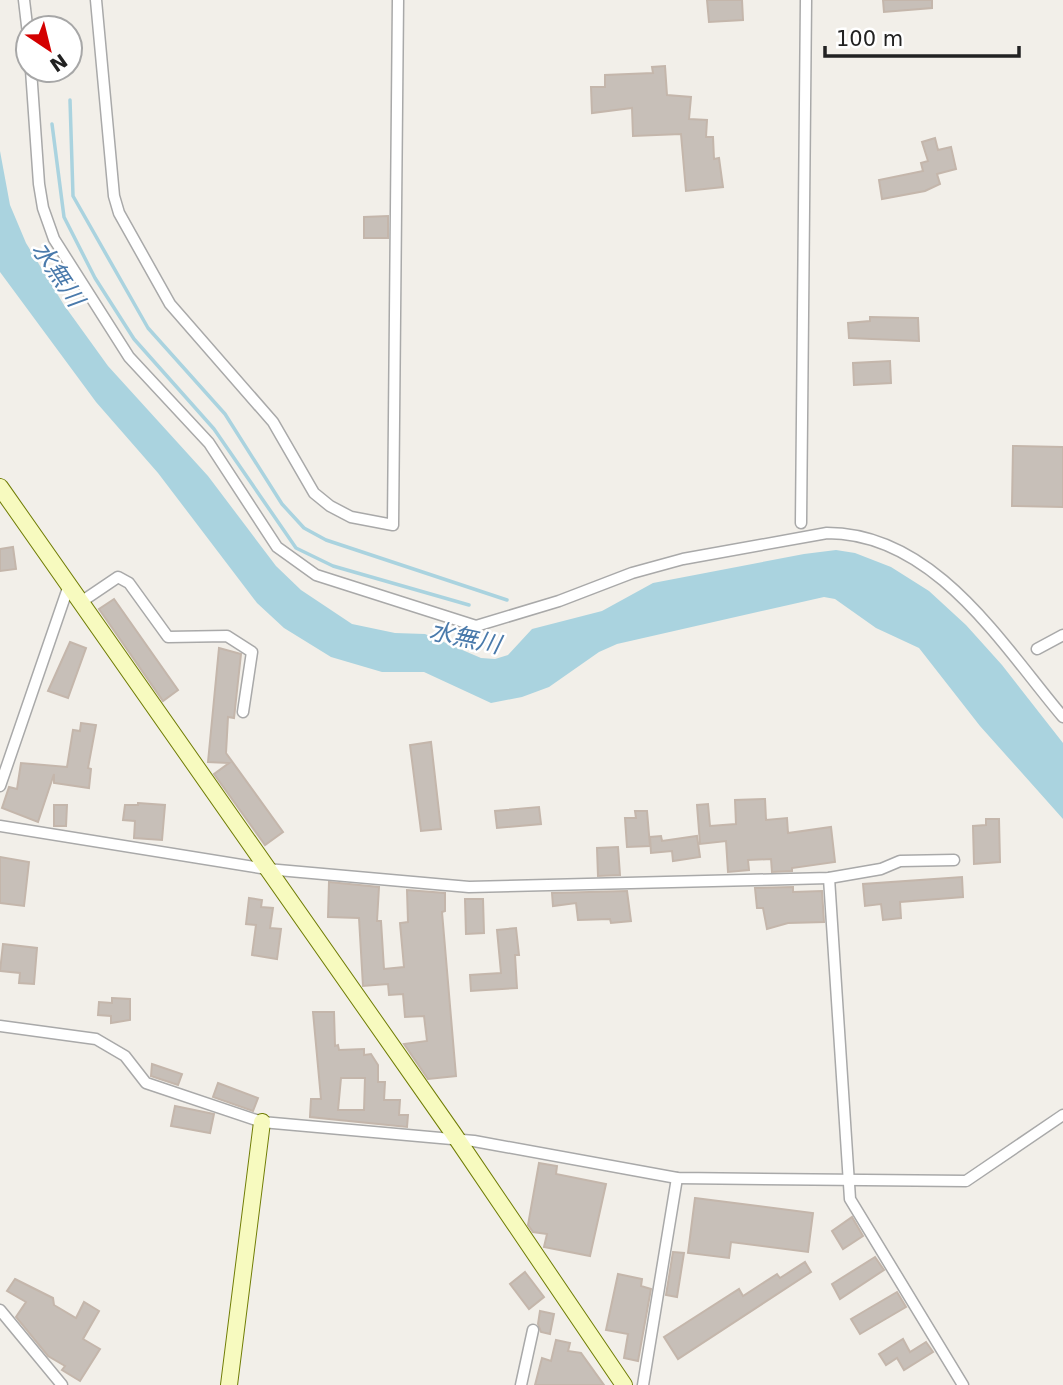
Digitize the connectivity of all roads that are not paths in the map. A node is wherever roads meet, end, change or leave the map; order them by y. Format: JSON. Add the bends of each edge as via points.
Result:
{"nodes":[{"id":1,"x":96,"y":0,"type":"edge"},
{"id":2,"x":398,"y":0,"type":"edge"},
{"id":3,"x":806,"y":0,"type":"edge"},
{"id":4,"x":32,"y":84,"type":"edge"},
{"id":5,"x":2,"y":495,"type":"edge"},
{"id":6,"x":801,"y":523,"type":"dead end"},
{"id":7,"x":69,"y":585,"type":"junction"},
{"id":8,"x":81,"y":602,"type":"junction"},
{"id":9,"x":1063,"y":635,"type":"edge"},
{"id":10,"x":1037,"y":649,"type":"dead end"},
{"id":11,"x":243,"y":712,"type":"dead end"},
{"id":12,"x":1063,"y":717,"type":"edge"},
{"id":13,"x":0,"y":786,"type":"edge"},
{"id":14,"x":0,"y":826,"type":"edge"},
{"id":15,"x":954,"y":860,"type":"dead end"},
{"id":16,"x":267,"y":869,"type":"junction"},
{"id":17,"x":829,"y":878,"type":"junction"},
{"id":18,"x":0,"y":1026,"type":"edge"},
{"id":19,"x":1063,"y":1115,"type":"edge"},
{"id":20,"x":262,"y":1122,"type":"junction"},
{"id":21,"x":456,"y":1140,"type":"junction"},
{"id":22,"x":677,"y":1178,"type":"junction"},
{"id":23,"x":848,"y":1178,"type":"junction"},
{"id":24,"x":0,"y":1310,"type":"edge"},
{"id":25,"x":533,"y":1330,"type":"dead end"},
{"id":26,"x":62,"y":1385,"type":"edge"},
{"id":27,"x":229,"y":1385,"type":"edge"},
{"id":28,"x":521,"y":1385,"type":"edge"},
{"id":29,"x":624,"y":1385,"type":"edge"},
{"id":30,"x":643,"y":1385,"type":"edge"},
{"id":31,"x":964,"y":1385,"type":"edge"}],
"edges":[{"from":1,"to":2,"type":"street","via":[[114,196],[164,293],[273,422],[314,493],[351,516],[393,525]]},
{"from":3,"to":6,"type":"street"},
{"from":4,"to":12,"type":"street","via":[[39,184],[54,239],[129,357],[209,443],[277,547],[316,575],[476,626],[683,559],[849,533],[918,562],[958,594],[1010,648]]},
{"from":5,"to":7,"type":"street"},
{"from":7,"to":8,"type":"street"},
{"from":7,"to":13,"type":"street"},
{"from":8,"to":11,"type":"street","via":[[118,577],[129,583],[168,637],[227,636],[251,652]]},
{"from":8,"to":16,"type":"street"},
{"from":9,"to":10,"type":"street"},
{"from":14,"to":16,"type":"street"},
{"from":15,"to":17,"type":"street","via":[[900,861]]},
{"from":16,"to":17,"type":"street","via":[[469,887]]},
{"from":16,"to":21,"type":"street"},
{"from":17,"to":23,"type":"street"},
{"from":18,"to":20,"type":"street","via":[[96,1038],[125,1056],[146,1083]]},
{"from":19,"to":23,"type":"street","via":[[966,1181]]},
{"from":20,"to":21,"type":"street"},
{"from":20,"to":27,"type":"street"},
{"from":21,"to":22,"type":"street"},
{"from":21,"to":29,"type":"street"},
{"from":22,"to":23,"type":"street"},
{"from":22,"to":30,"type":"street"},
{"from":23,"to":31,"type":"street","via":[[850,1199]]},
{"from":24,"to":26,"type":"street"},
{"from":25,"to":28,"type":"street"}]}
